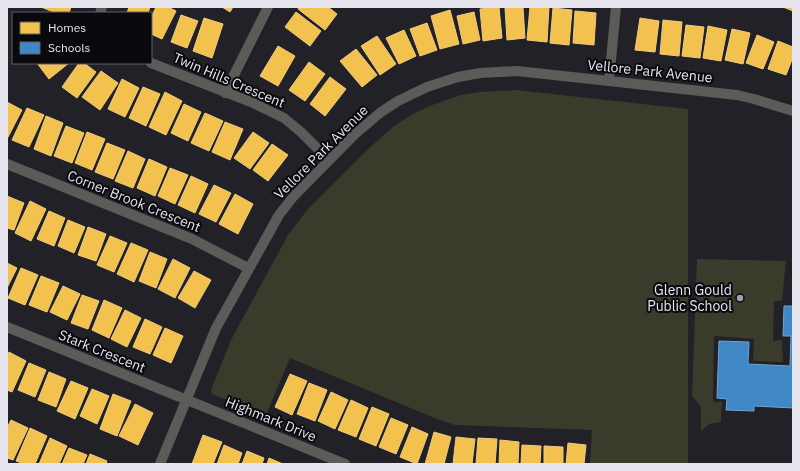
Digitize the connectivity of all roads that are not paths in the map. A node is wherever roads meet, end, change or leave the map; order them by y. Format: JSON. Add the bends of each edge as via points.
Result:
{"nodes":[{"id":1,"x":268,"y":7,"type":"edge"},
{"id":2,"x":616,"y":7,"type":"edge"},
{"id":3,"x":152,"y":63,"type":"edge"},
{"id":4,"x":610,"y":81,"type":"junction"},
{"id":5,"x":225,"y":93,"type":"junction"},
{"id":6,"x":793,"y":111,"type":"edge"},
{"id":7,"x":329,"y":160,"type":"junction"},
{"id":8,"x":7,"y":164,"type":"edge"},
{"id":9,"x":248,"y":268,"type":"junction"},
{"id":10,"x":7,"y":327,"type":"edge"},
{"id":11,"x":186,"y":400,"type":"junction"},
{"id":12,"x":160,"y":464,"type":"edge"},
{"id":13,"x":346,"y":464,"type":"edge"}],
"edges":[{"from":1,"to":5,"type":"street"},
{"from":2,"to":4,"type":"street"},
{"from":3,"to":5,"type":"street","name":"Twin Hills Crescent"},
{"from":4,"to":6,"type":"street","name":"Vellore Park Avenue","via":[[737,95]]},
{"from":4,"to":7,"type":"street","name":"Vellore Park Avenue","via":[[517,71],[480,73],[444,81],[412,93],[381,112]]},
{"from":5,"to":7,"type":"street","name":"Twin Hills Crescent","via":[[284,118]]},
{"from":7,"to":9,"type":"street","name":"Vellore Park Avenue","via":[[279,214]]},
{"from":8,"to":9,"type":"street","name":"Corner Brook Crescent","via":[[192,239]]},
{"from":9,"to":11,"type":"street","name":"Vellore Park Avenue","via":[[216,328]]},
{"from":10,"to":11,"type":"street","name":"Stark Crescent"},
{"from":11,"to":12,"type":"street","name":"Vellore Park Avenue"},
{"from":11,"to":13,"type":"street","name":"Highmark Drive"}]}
